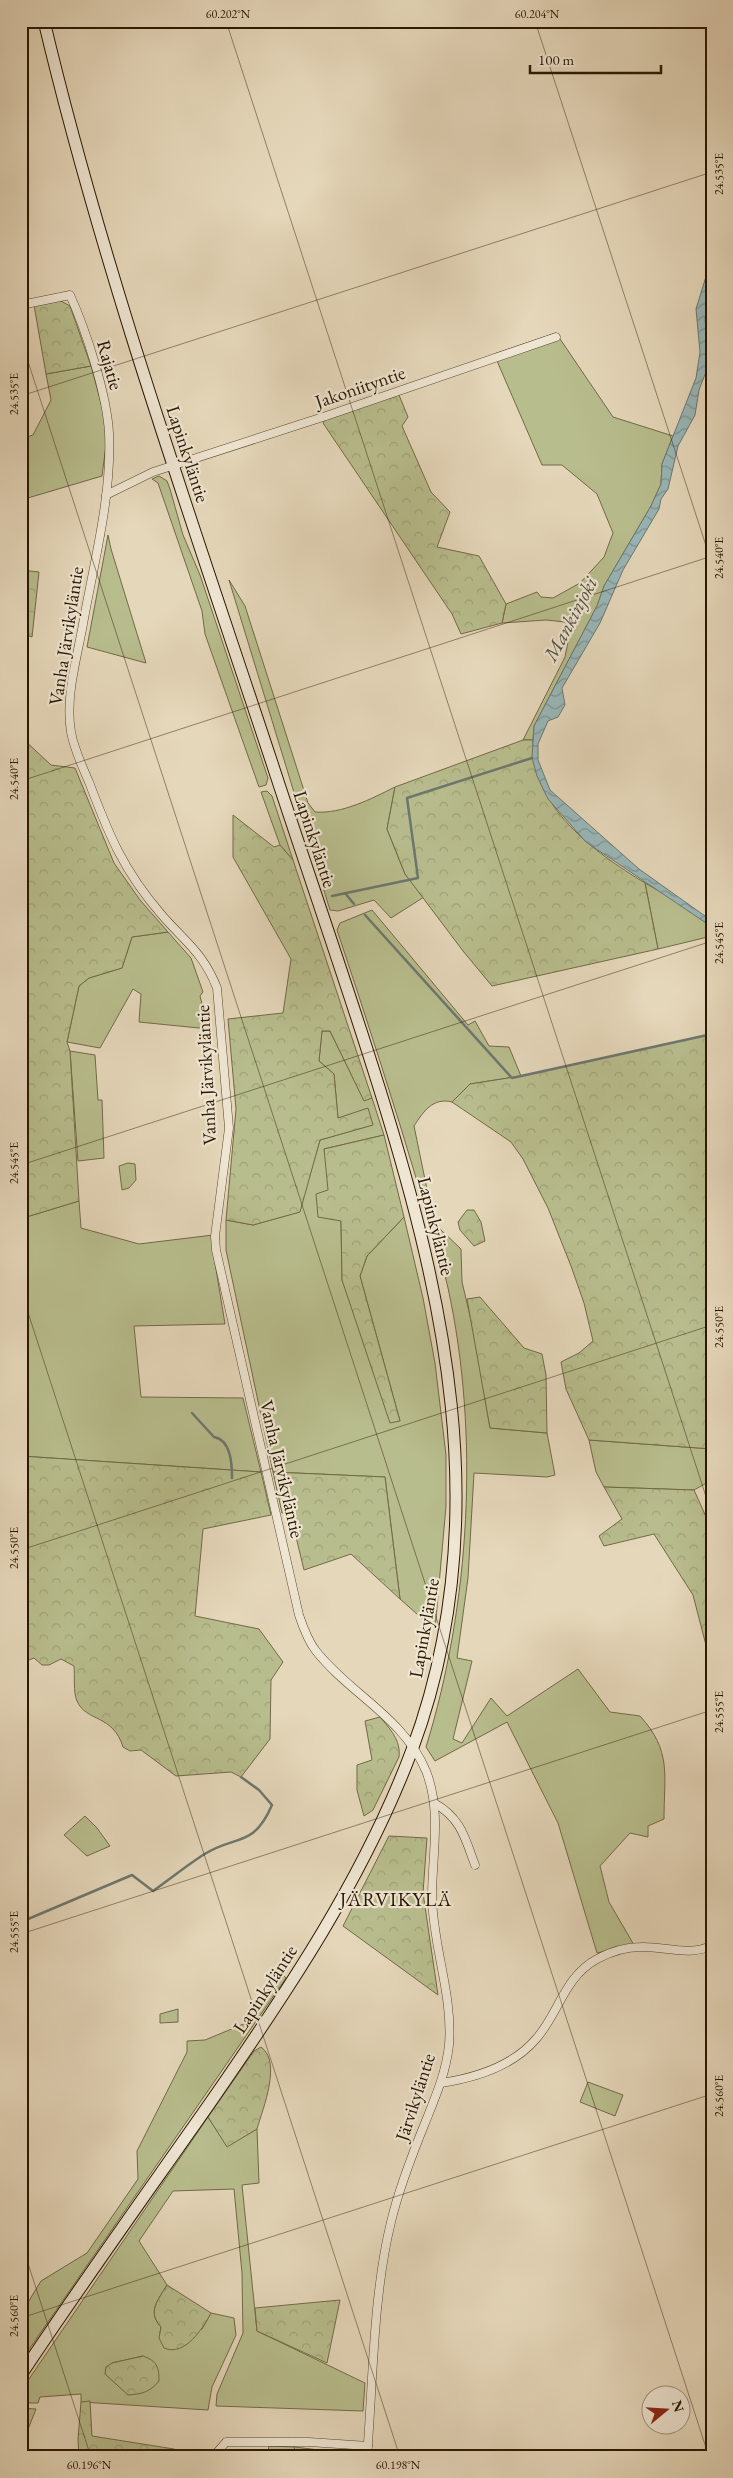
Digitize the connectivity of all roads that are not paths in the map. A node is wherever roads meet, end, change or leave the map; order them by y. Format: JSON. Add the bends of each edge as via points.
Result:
{"nodes":[{"id":1,"x":44,"y":21,"type":"edge"},
{"id":2,"x":21,"y":305,"type":"edge"},
{"id":3,"x":556,"y":337,"type":"dead end"},
{"id":4,"x":173,"y":465,"type":"junction"},
{"id":5,"x":106,"y":496,"type":"junction"},
{"id":6,"x":413,"y":1748,"type":"junction"},
{"id":7,"x":434,"y":1803,"type":"junction"},
{"id":8,"x":475,"y":1865,"type":"dead end"},
{"id":9,"x":712,"y":1945,"type":"edge"},
{"id":10,"x":441,"y":2083,"type":"junction"},
{"id":11,"x":21,"y":2375,"type":"edge"},
{"id":12,"x":368,"y":2446,"type":"junction"},
{"id":13,"x":213,"y":2457,"type":"edge"},
{"id":14,"x":367,"y":2457,"type":"edge"}],
"edges":[{"from":1,"to":4,"type":"main road","name":"Lapinkyläntie","via":[[90,195]]},
{"from":2,"to":5,"type":"street","name":"Rajatie","via":[[70,295],[90,348],[107,416]]},
{"from":3,"to":4,"type":"street","name":"Jakoniityntie"},
{"from":4,"to":5,"type":"street","via":[[136,479]]},
{"from":4,"to":6,"type":"main road","name":"Lapinkyläntie","via":[[389,1118],[437,1304],[454,1420],[455,1519],[451,1578],[442,1636],[435,1674]]},
{"from":5,"to":6,"type":"street","name":"Vanha Järvikyläntie","via":[[71,690],[71,732],[98,808],[122,861],[161,914],[196,950],[216,988],[229,1128],[216,1250],[299,1615],[315,1650],[339,1676],[393,1723]]},
{"from":6,"to":7,"type":"street","name":"Järvikyläntie","via":[[426,1771]]},
{"from":6,"to":11,"type":"main road","name":"Lapinkyläntie","via":[[379,1829],[301,1967]]},
{"from":7,"to":8,"type":"street","via":[[450,1812],[459,1825]]},
{"from":7,"to":10,"type":"street","name":"Järvikyläntie","via":[[432,1898],[449,2020]]},
{"from":9,"to":10,"type":"street","via":[[694,1951],[640,1947],[596,1959],[577,1974],[536,2039],[521,2053],[474,2076]]},
{"from":10,"to":12,"type":"street","name":"Järvikyläntie","via":[[390,2224],[377,2326]]},
{"from":12,"to":13,"type":"street","via":[[226,2442]]},
{"from":12,"to":14,"type":"street","name":"Järvikyläntie"}]}
